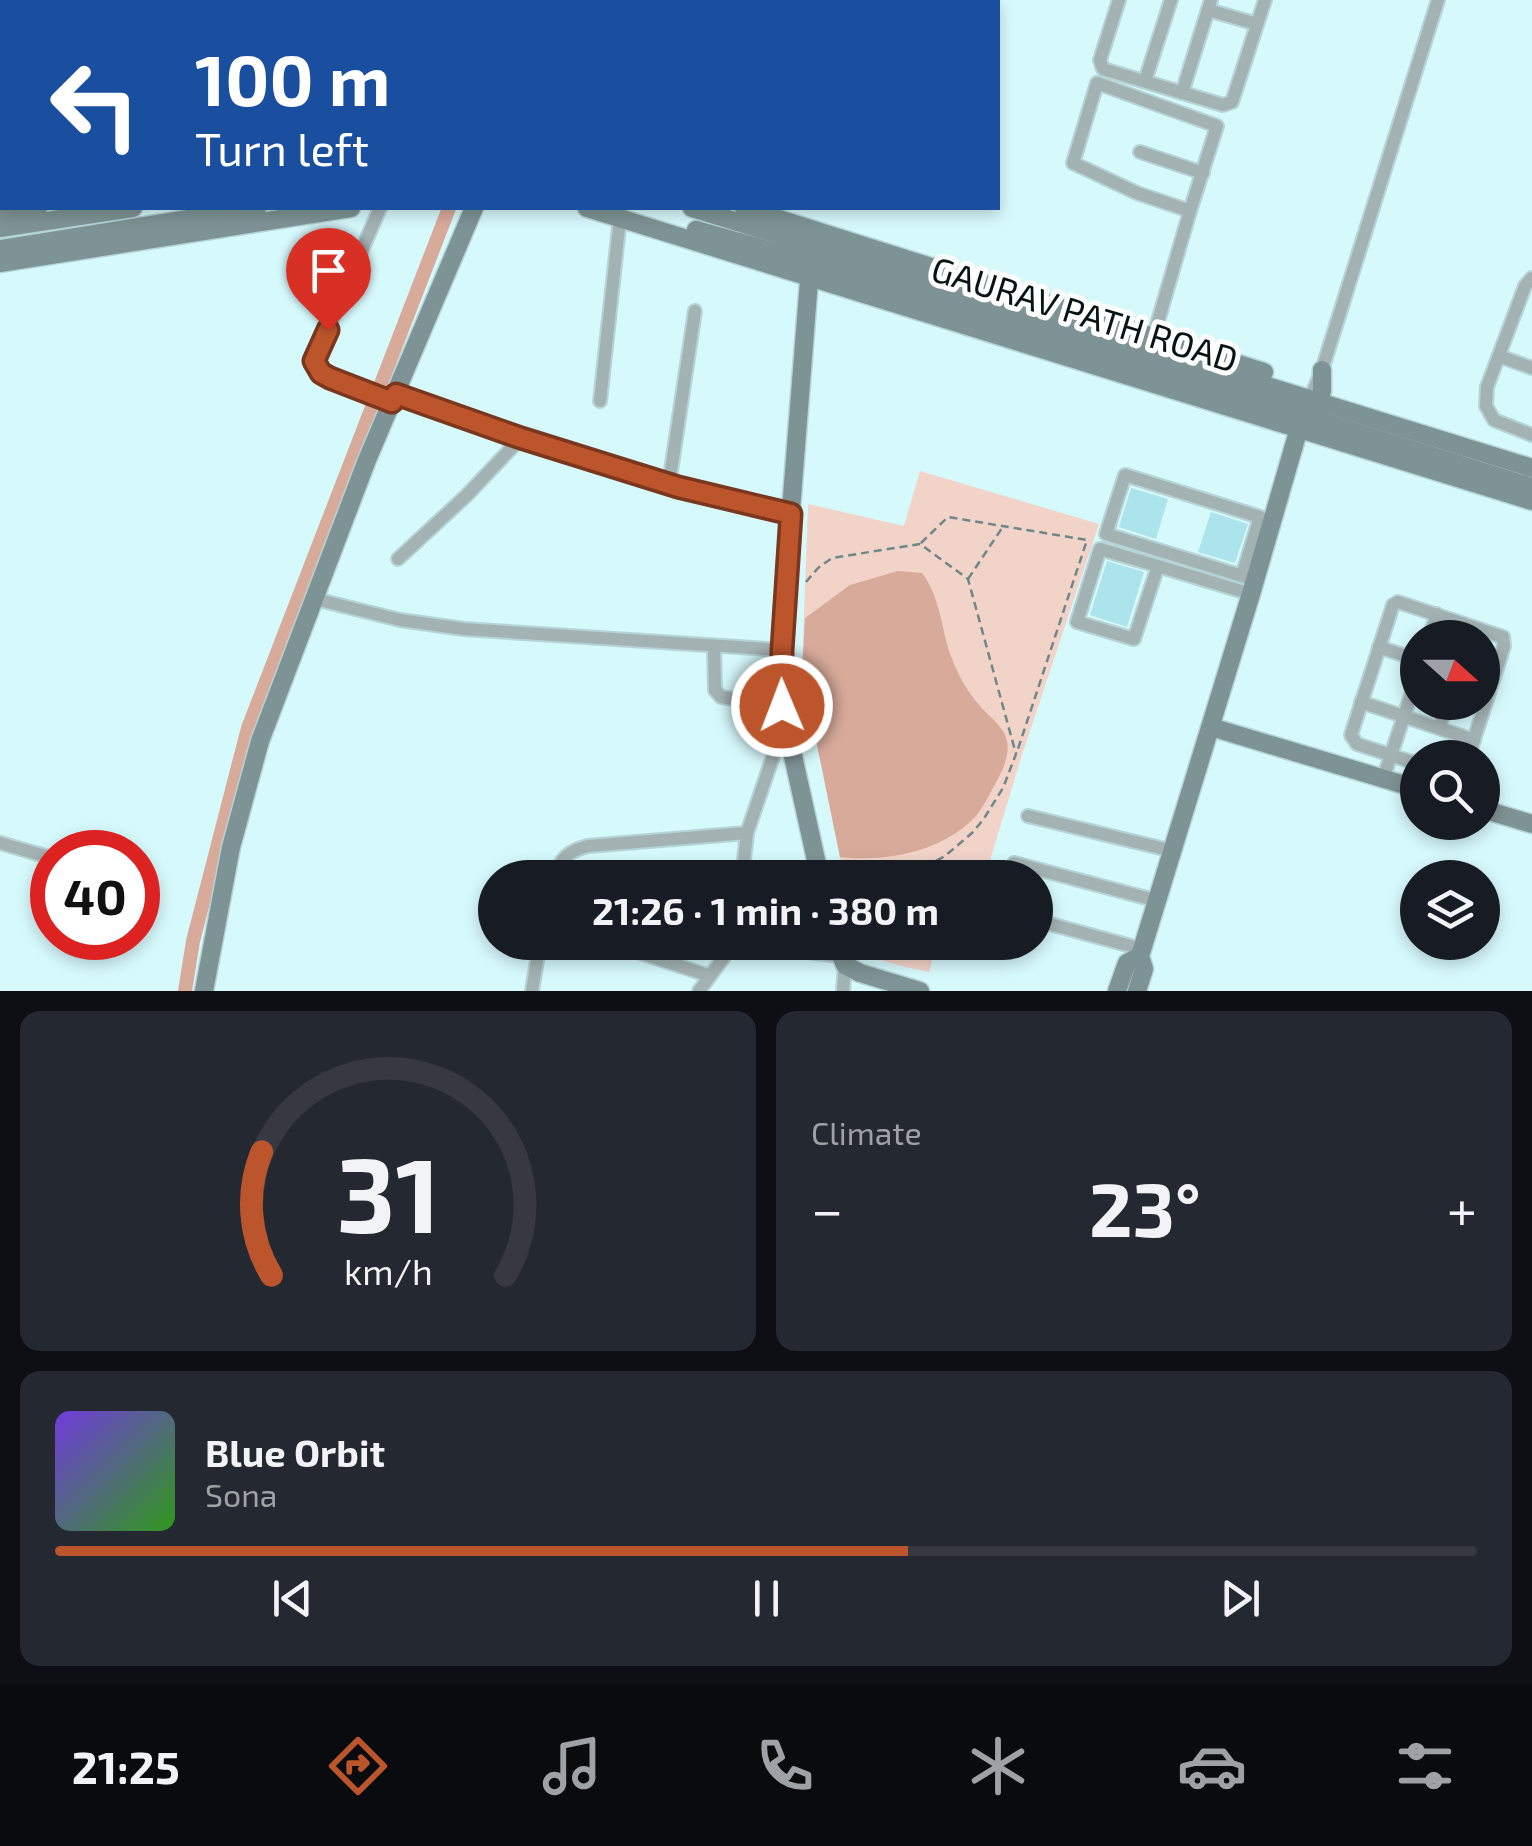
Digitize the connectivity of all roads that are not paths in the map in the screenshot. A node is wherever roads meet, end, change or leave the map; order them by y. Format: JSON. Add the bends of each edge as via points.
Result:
{"nodes":[{"id":1,"x":1118,"y":0,"type":"edge"},
{"id":2,"x":1170,"y":0,"type":"edge"},
{"id":3,"x":1264,"y":0,"type":"edge"},
{"id":4,"x":1438,"y":0,"type":"edge"},
{"id":5,"x":1209,"y":5,"type":"edge"},
{"id":6,"x":1257,"y":24,"type":"junction"},
{"id":7,"x":1145,"y":82,"type":"junction"},
{"id":8,"x":1182,"y":93,"type":"junction"},
{"id":9,"x":1140,"y":152,"type":"dead end"},
{"id":10,"x":1203,"y":174,"type":"junction"},
{"id":11,"x":120,"y":210,"type":"edge"},
{"id":12,"x":244,"y":210,"type":"edge"},
{"id":13,"x":338,"y":210,"type":"edge"},
{"id":14,"x":379,"y":210,"type":"edge"},
{"id":15,"x":473,"y":210,"type":"edge"},
{"id":16,"x":696,"y":210,"type":"edge"},
{"id":17,"x":750,"y":210,"type":"edge"},
{"id":18,"x":620,"y":211,"type":"edge"},
{"id":19,"x":1190,"y":211,"type":"junction"},
{"id":20,"x":0,"y":228,"type":"edge"},
{"id":21,"x":0,"y":249,"type":"edge"},
{"id":22,"x":811,"y":261,"type":"junction"},
{"id":23,"x":0,"y":263,"type":"edge"},
{"id":24,"x":1532,"y":278,"type":"edge"},
{"id":25,"x":695,"y":311,"type":"dead end"},
{"id":26,"x":1152,"y":342,"type":"junction"},
{"id":27,"x":1499,"y":356,"type":"junction"},
{"id":28,"x":1532,"y":368,"type":"edge"},
{"id":29,"x":1322,"y":370,"type":"joint"},
{"id":30,"x":391,"y":398,"type":"junction"},
{"id":31,"x":600,"y":401,"type":"dead end"},
{"id":32,"x":1310,"y":413,"type":"junction"},
{"id":33,"x":1532,"y":435,"type":"edge"},
{"id":34,"x":521,"y":438,"type":"junction"},
{"id":35,"x":1532,"y":457,"type":"edge"},
{"id":36,"x":1532,"y":468,"type":"edge"},
{"id":37,"x":669,"y":484,"type":"junction"},
{"id":38,"x":1532,"y":487,"type":"edge"},
{"id":39,"x":1532,"y":502,"type":"edge"},
{"id":40,"x":791,"y":514,"type":"junction"},
{"id":41,"x":398,"y":559,"type":"dead end"},
{"id":42,"x":1158,"y":566,"type":"junction"},
{"id":43,"x":1249,"y":584,"type":"junction"},
{"id":44,"x":315,"y":599,"type":"junction"},
{"id":45,"x":1437,"y":614,"type":"junction"},
{"id":46,"x":1435,"y":620,"type":"edge"},
{"id":47,"x":1454,"y":620,"type":"edge"},
{"id":48,"x":714,"y":646,"type":"junction"},
{"id":49,"x":1379,"y":647,"type":"junction"},
{"id":50,"x":782,"y":650,"type":"junction"},
{"id":51,"x":1400,"y":654,"type":"edge"},
{"id":52,"x":1361,"y":702,"type":"junction"},
{"id":53,"x":783,"y":714,"type":"junction"},
{"id":54,"x":1400,"y":716,"type":"edge"},
{"id":55,"x":1402,"y":720,"type":"edge"},
{"id":56,"x":1413,"y":720,"type":"edge"},
{"id":57,"x":1442,"y":720,"type":"edge"},
{"id":58,"x":1479,"y":720,"type":"edge"},
{"id":59,"x":1210,"y":727,"type":"junction"},
{"id":60,"x":1439,"y":728,"type":"junction"},
{"id":61,"x":1474,"y":740,"type":"joint"},
{"id":62,"x":1391,"y":755,"type":"junction"},
{"id":63,"x":1400,"y":758,"type":"edge"},
{"id":64,"x":1384,"y":779,"type":"junction"},
{"id":65,"x":1400,"y":784,"type":"edge"},
{"id":66,"x":1500,"y":814,"type":"edge"},
{"id":67,"x":1028,"y":816,"type":"dead end"},
{"id":68,"x":1532,"y":824,"type":"edge"},
{"id":69,"x":747,"y":834,"type":"junction"},
{"id":70,"x":0,"y":843,"type":"edge"},
{"id":71,"x":1173,"y":851,"type":"junction"},
{"id":72,"x":30,"y":852,"type":"edge"},
{"id":73,"x":562,"y":860,"type":"edge"},
{"id":74,"x":744,"y":860,"type":"edge"},
{"id":75,"x":816,"y":860,"type":"edge"},
{"id":76,"x":1053,"y":873,"type":"edge"},
{"id":77,"x":1158,"y":901,"type":"junction"},
{"id":78,"x":1053,"y":926,"type":"edge"},
{"id":79,"x":1141,"y":953,"type":"junction"},
{"id":80,"x":537,"y":960,"type":"edge"},
{"id":81,"x":662,"y":960,"type":"edge"},
{"id":82,"x":722,"y":960,"type":"edge"},
{"id":83,"x":840,"y":960,"type":"edge"},
{"id":84,"x":846,"y":960,"type":"edge"},
{"id":85,"x":710,"y":976,"type":"junction"},
{"id":86,"x":204,"y":991,"type":"edge"},
{"id":87,"x":532,"y":991,"type":"edge"},
{"id":88,"x":700,"y":991,"type":"edge"},
{"id":89,"x":843,"y":991,"type":"edge"},
{"id":90,"x":920,"y":991,"type":"edge"},
{"id":91,"x":1117,"y":991,"type":"edge"},
{"id":92,"x":1137,"y":991,"type":"edge"}],
"edges":[{"from":1,"to":7,"type":"street","via":[[1101,65]]},
{"from":2,"to":7,"type":"street"},
{"from":3,"to":6,"type":"street"},
{"from":4,"to":29,"type":"street"},
{"from":5,"to":6,"type":"street"},
{"from":5,"to":8,"type":"street"},
{"from":6,"to":8,"type":"street","via":[[1232,102]]},
{"from":7,"to":8,"type":"street"},
{"from":9,"to":10,"type":"street"},
{"from":10,"to":19,"type":"street"},
{"from":10,"to":19,"type":"street","via":[[1217,126],[1096,84],[1073,163]]},
{"from":11,"to":20,"type":"street"},
{"from":12,"to":21,"type":"street"},
{"from":13,"to":23,"type":"street"},
{"from":14,"to":30,"type":"street","via":[[314,361],[330,378]]},
{"from":15,"to":30,"type":"street"},
{"from":16,"to":22,"type":"street","name":"GAURAV PATH ROAD"},
{"from":17,"to":26,"type":"street"},
{"from":18,"to":22,"type":"street","name":"GAURAV PATH ROAD"},
{"from":18,"to":31,"type":"street"},
{"from":19,"to":26,"type":"street"},
{"from":22,"to":26,"type":"street","name":"GAURAV PATH ROAD"},
{"from":22,"to":32,"type":"street","name":"GAURAV PATH ROAD"},
{"from":22,"to":40,"type":"street"},
{"from":24,"to":27,"type":"street"},
{"from":25,"to":37,"type":"street"},
{"from":26,"to":32,"type":"street","name":"GAURAV PATH ROAD"},
{"from":27,"to":28,"type":"street"},
{"from":27,"to":33,"type":"street","via":[[1486,406],[1494,420]]},
{"from":29,"to":32,"type":"street"},
{"from":30,"to":34,"type":"street"},
{"from":30,"to":44,"type":"street"},
{"from":32,"to":35,"type":"street"},
{"from":32,"to":36,"type":"street","name":"GAURAV PATH ROAD"},
{"from":32,"to":38,"type":"street","name":"GAURAV PATH ROAD"},
{"from":32,"to":39,"type":"street"},
{"from":32,"to":43,"type":"street"},
{"from":34,"to":37,"type":"street"},
{"from":34,"to":41,"type":"street"},
{"from":37,"to":40,"type":"street"},
{"from":40,"to":50,"type":"street"},
{"from":42,"to":42,"type":"street","via":[[1134,639],[1076,622],[1100,549]]},
{"from":42,"to":43,"type":"street"},
{"from":43,"to":43,"type":"street","via":[[1106,534],[1124,475],[1260,517]]},
{"from":43,"to":59,"type":"street"},
{"from":44,"to":48,"type":"street","via":[[464,629]]},
{"from":44,"to":86,"type":"street","via":[[260,742]]},
{"from":45,"to":46,"type":"street"},
{"from":45,"to":47,"type":"street"},
{"from":45,"to":49,"type":"street","via":[[1396,603]]},
{"from":48,"to":50,"type":"street"},
{"from":48,"to":53,"type":"street","via":[[717,694]]},
{"from":49,"to":51,"type":"street"},
{"from":49,"to":52,"type":"street"},
{"from":50,"to":53,"type":"street"},
{"from":52,"to":54,"type":"street"},
{"from":52,"to":62,"type":"street","via":[[1352,740]]},
{"from":53,"to":69,"type":"street"},
{"from":53,"to":75,"type":"street"},
{"from":55,"to":62,"type":"street"},
{"from":56,"to":60,"type":"street"},
{"from":57,"to":60,"type":"street"},
{"from":58,"to":61,"type":"street"},
{"from":59,"to":64,"type":"street"},
{"from":59,"to":71,"type":"street"},
{"from":60,"to":61,"type":"street"},
{"from":62,"to":63,"type":"street"},
{"from":62,"to":64,"type":"street"},
{"from":64,"to":65,"type":"street"},
{"from":66,"to":68,"type":"street"},
{"from":67,"to":71,"type":"street"},
{"from":69,"to":73,"type":"street","via":[[588,846]]},
{"from":69,"to":74,"type":"street"},
{"from":70,"to":72,"type":"street"},
{"from":71,"to":77,"type":"street"},
{"from":76,"to":77,"type":"street"},
{"from":77,"to":79,"type":"street"},
{"from":78,"to":79,"type":"street"},
{"from":79,"to":91,"type":"street","via":[[1127,964]]},
{"from":79,"to":92,"type":"street"},
{"from":80,"to":87,"type":"street"},
{"from":81,"to":85,"type":"street"},
{"from":82,"to":85,"type":"street"},
{"from":83,"to":89,"type":"street"},
{"from":84,"to":90,"type":"street","via":[[860,973]]},
{"from":85,"to":88,"type":"street"}]}
